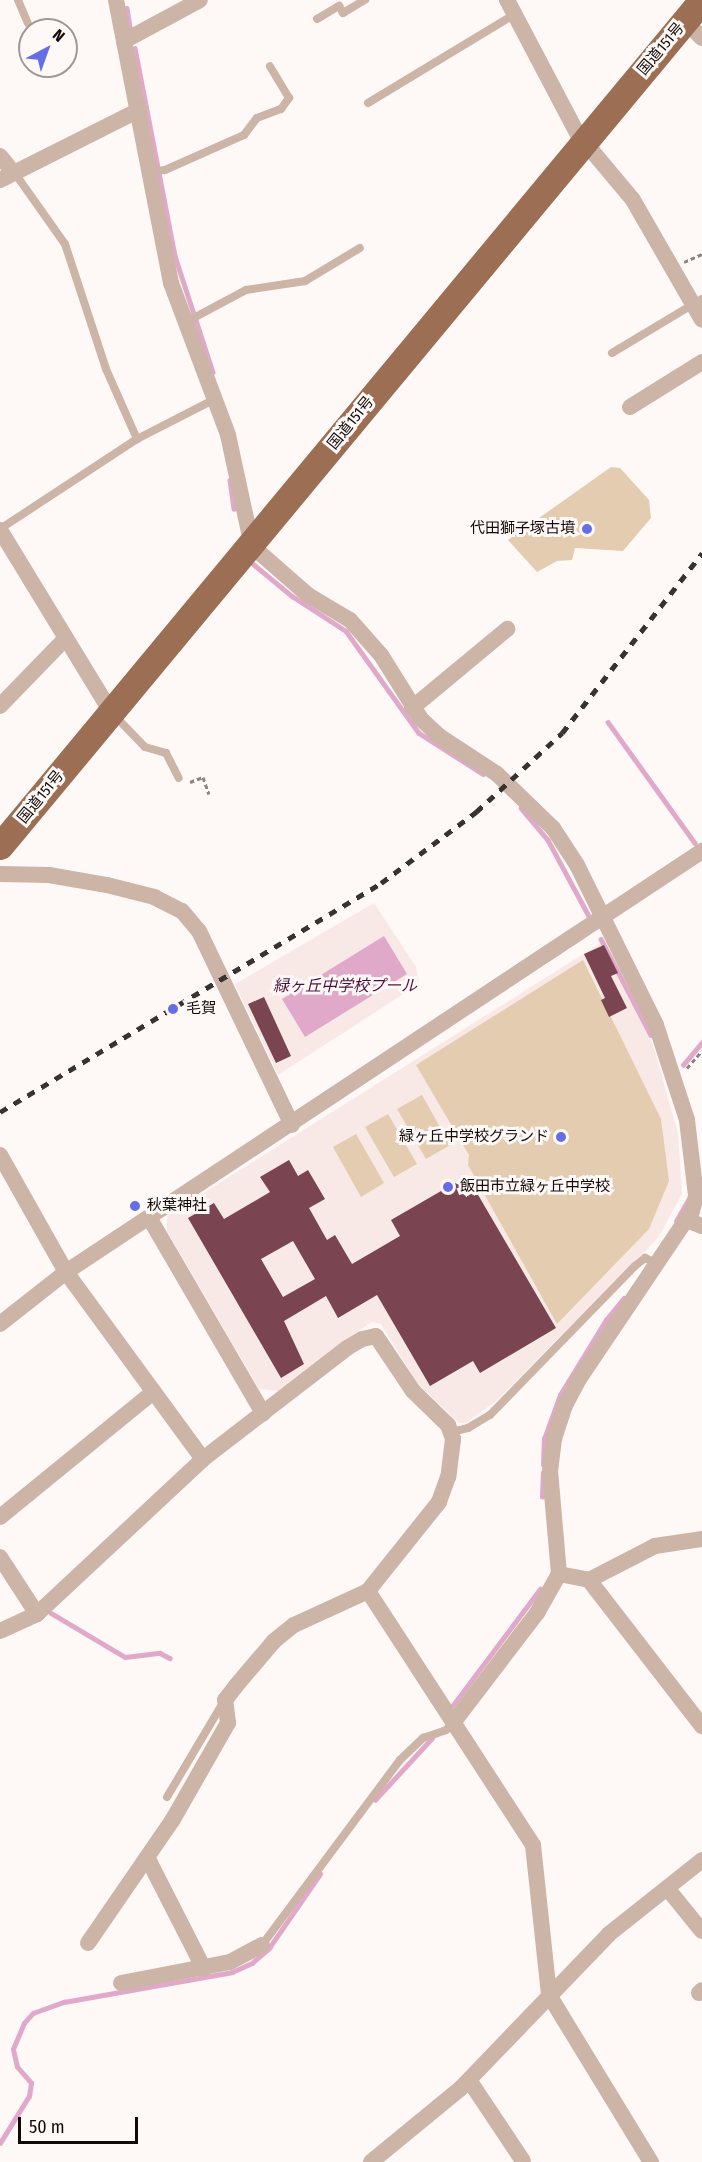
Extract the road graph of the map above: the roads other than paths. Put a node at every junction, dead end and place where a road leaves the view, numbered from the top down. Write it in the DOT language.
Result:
graph roads {
  1 [pos="200,0"];
  2 [pos="365,0"];
  3 [pos="20,1"];
  4 [pos="114,1"];
  5 [pos="511,7"];
  6 [pos="693,16"];
  7 [pos="26,18"];
  8 [pos="316,20"];
  9 [pos="124,41"];
  10 [pos="270,66"];
  11 [pos="368,103"];
  12 [pos="139,110"];
  13 [pos="584,142"];
  14 [pos="0,156"];
  15 [pos="157,171"];
  16 [pos="7,176"];
  17 [pos="360,248"];
  18 [pos="697,301"];
  19 [pos="191,320"];
  20 [pos="702,320"];
  21 [pos="612,353"];
  22 [pos="702,362"];
  23 [pos="216,399"];
  24 [pos="630,407"];
  25 [pos="137,439"];
  26 [pos="0,530"];
  27 [pos="252,546"];
  28 [pos="6,554"];
  29 [pos="507,630"];
  30 [pos="65,639"];
  31 [pos="0,706"];
  32 [pos="412,708"];
  33 [pos="111,712"];
  34 [pos="179,778"];
  35 [pos="0,846"];
  36 [pos="702,851"];
  37 [pos="0,874"];
  38 [pos="601,919"];
  39 [pos="292,1125"];
  40 [pos="0,1155"];
  41 [pos="150,1219"];
  42 [pos="694,1223"];
  43 [pos="653,1262"];
  44 [pos="66,1272"];
  45 [pos="0,1324"];
  46 [pos="153,1392"];
  47 [pos="263,1413"];
  48 [pos="451,1432"];
  49 [pos="203,1459"];
  50 [pos="0,1517"];
  51 [pos="702,1539"];
  52 [pos="0,1557"];
  53 [pos="559,1574"];
  54 [pos="589,1580"];
  55 [pos="368,1591"];
  56 [pos="37,1614"];
  57 [pos="0,1631"];
  58 [pos="225,1700"];
  59 [pos="449,1726"];
  60 [pos="702,1726"];
  61 [pos="167,1797"];
  62 [pos="148,1859"];
  63 [pos="702,1860"];
  64 [pos="667,1888"];
  65 [pos="702,1931"];
  66 [pos="88,1943"];
  67 [pos="262,1946"];
  68 [pos="204,1969"];
  69 [pos="122,1983"];
  70 [pos="549,1995"];
  71 [pos="469,2080"];
  72 [pos="523,2161"];
  73 [pos="371,2162"];
  74 [pos="651,2162"];
  1 -- 9 [label="street"];
  2 -- 8 [label="lane"];
  3 -- 7 [label="lane"];
  4 -- 9 [label="street"];
  5 -- 11 [label="lane"];
  5 -- 13 [label="street"];
  6 -- 13 [label="highway, 国道151号"];
  9 -- 12 [label="street"];
  10 -- 15 [label="lane"];
  12 -- 15 [label="street"];
  12 -- 16 [label="street"];
  13 -- 18 [label="street"];
  13 -- 27 [label="highway, 国道151号"];
  14 -- 16 [label="street"];
  15 -- 19 [label="street"];
  16 -- 25 [label="lane"];
  17 -- 19 [label="lane"];
  18 -- 20 [label="street"];
  18 -- 21 [label="lane"];
  19 -- 23 [label="street"];
  22 -- 24 [label="street"];
  23 -- 25 [label="lane"];
  23 -- 27 [label="street"];
  25 -- 26 [label="lane"];
  26 -- 28 [label="street"];
  27 -- 32 [label="street"];
  27 -- 33 [label="highway, 国道151号"];
  28 -- 30 [label="street"];
  29 -- 32 [label="street"];
  30 -- 31 [label="street"];
  30 -- 33 [label="street"];
  32 -- 38 [label="street"];
  33 -- 34 [label="lane"];
  33 -- 35 [label="highway, 国道151号"];
  36 -- 38 [label="street"];
  37 -- 39 [label="street"];
  38 -- 39 [label="street"];
  38 -- 42 [label="street"];
  39 -- 41 [label="street"];
  40 -- 44 [label="street"];
  41 -- 44 [label="street"];
  41 -- 47 [label="street"];
  42 -- 43 [label="street"];
  43 -- 48 [label="lane"];
  43 -- 53 [label="street"];
  44 -- 45 [label="street"];
  44 -- 46 [label="street"];
  46 -- 49 [label="street"];
  46 -- 50 [label="street"];
  47 -- 48 [label="street"];
  47 -- 49 [label="street"];
  48 -- 55 [label="street"];
  49 -- 56 [label="street"];
  51 -- 54 [label="street"];
  52 -- 56 [label="street"];
  53 -- 54 [label="street"];
  53 -- 59 [label="street"];
  54 -- 60 [label="street"];
  55 -- 58 [label="street"];
  55 -- 59 [label="street"];
  56 -- 57 [label="street"];
  58 -- 61 [label="lane"];
  58 -- 62 [label="street"];
  59 -- 67 [label="lane"];
  59 -- 70 [label="street"];
  62 -- 66 [label="street"];
  62 -- 68 [label="street"];
  63 -- 64 [label="street"];
  64 -- 65 [label="street"];
  64 -- 70 [label="street"];
  67 -- 68 [label="street"];
  68 -- 69 [label="street"];
  70 -- 71 [label="street"];
  70 -- 74 [label="street"];
  71 -- 72 [label="street"];
  71 -- 73 [label="street"];
}
